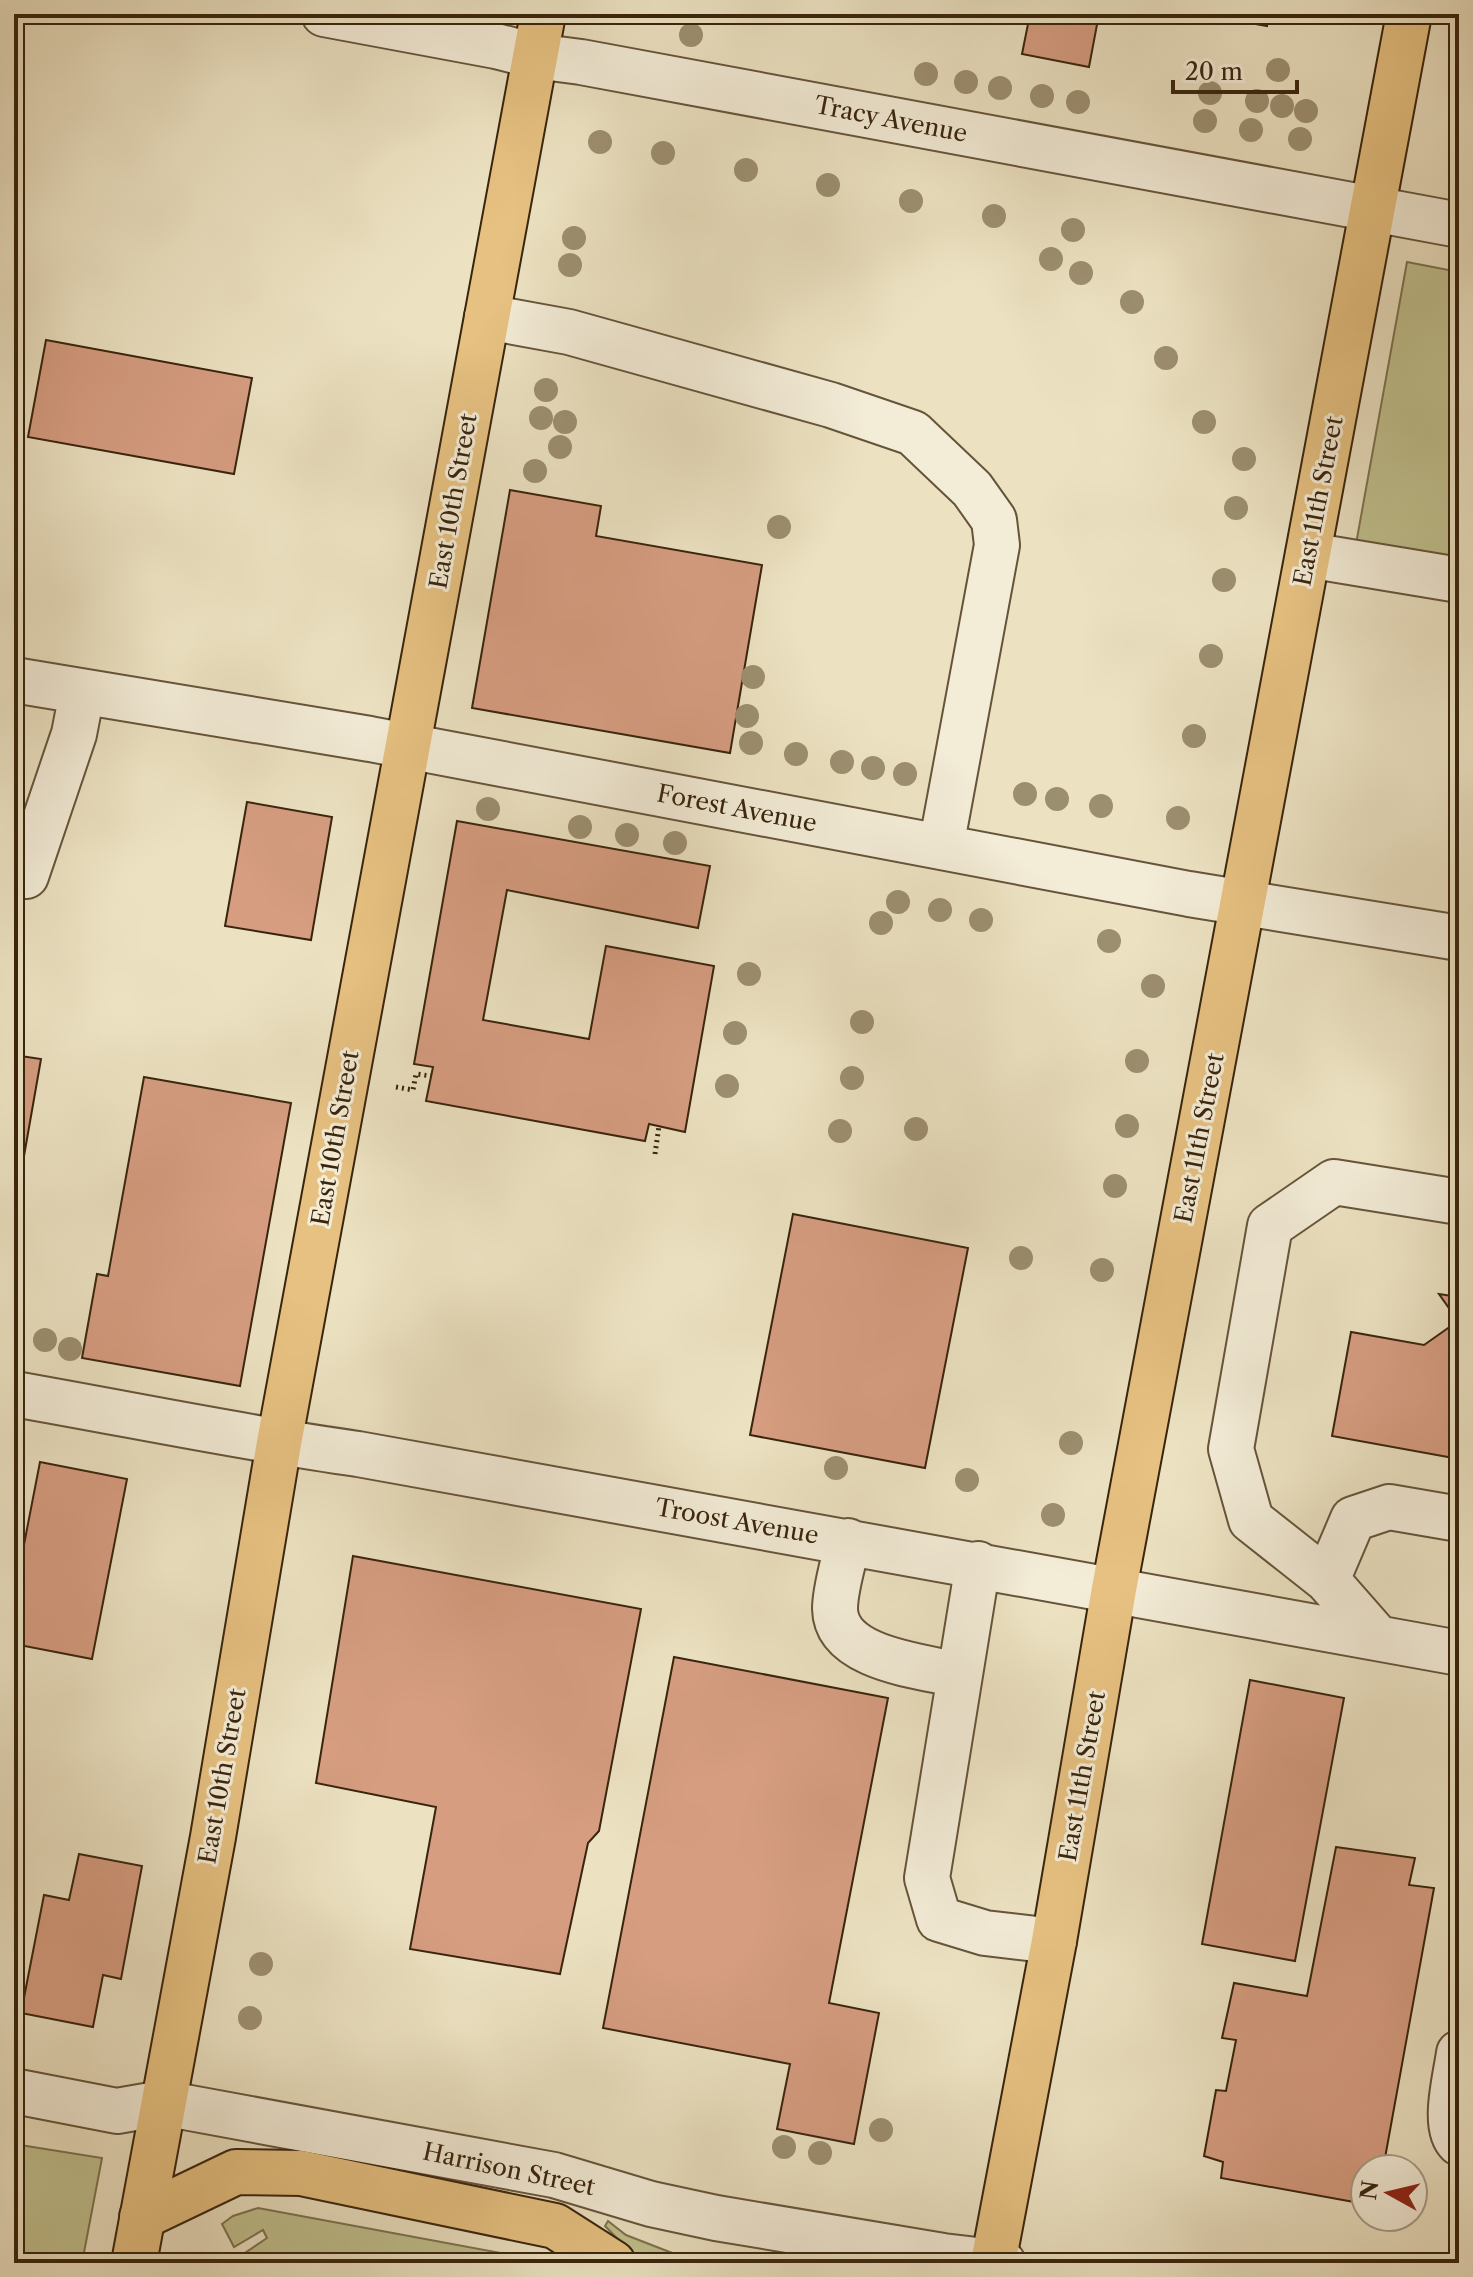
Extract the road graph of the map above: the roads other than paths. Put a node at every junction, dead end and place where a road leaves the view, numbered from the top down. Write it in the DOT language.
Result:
graph roads {
  1 [pos="324,14"];
  2 [pos="1409,14"];
  3 [pos="539,35"];
  4 [pos="1373,209"];
  5 [pos="1459,225"];
  6 [pos="487,317"];
  7 [pos="1308,555"];
  8 [pos="1459,580"];
  9 [pos="14,680"];
  10 [pos="82,693"];
  11 [pos="407,747"];
  12 [pos="941,847"];
  13 [pos="26,876"];
  14 [pos="1243,902"];
  15 [pos="1459,938"];
  16 [pos="1459,1202"];
  17 [pos="14,1394"];
  18 [pos="279,1443"];
  19 [pos="1459,1519"];
  20 [pos="848,1541"];
  21 [pos="978,1564"];
  22 [pos="1327,1580"];
  23 [pos="1114,1589"];
  24 [pos="1377,1637"];
  25 [pos="1459,1653"];
  26 [pos="959,1675"];
  27 [pos="1054,1941"];
  28 [pos="1459,2053"];
  29 [pos="14,2091"];
  30 [pos="163,2103"];
  31 [pos="1459,2143"];
  32 [pos="142,2217"];
  33 [pos="996,2262"];
  34 [pos="134,2263"];
  35 [pos="613,2263"];
  1 -- 3 [label="street, Tracy Avenue"];
  2 -- 4 [label="main road, East 11th Street"];
  3 -- 4 [label="street, Tracy Avenue"];
  3 -- 6 [label="main road, East 10th Street"];
  4 -- 5 [label="street, Tracy Avenue"];
  4 -- 7 [label="main road, East 11th Street"];
  6 -- 11 [label="main road, East 10th Street"];
  6 -- 12 [label="street"];
  7 -- 8 [label="street"];
  7 -- 14 [label="main road, East 11th Street"];
  9 -- 10 [label="street, Forest Avenue"];
  10 -- 11 [label="street, Forest Avenue"];
  10 -- 13 [label="street"];
  11 -- 12 [label="street, Forest Avenue"];
  11 -- 18 [label="main road, East 10th Street"];
  12 -- 14 [label="street, Forest Avenue"];
  14 -- 15 [label="street, Forest Avenue"];
  14 -- 23 [label="main road, East 11th Street"];
  16 -- 22 [label="street"];
  17 -- 18 [label="street, Troost Avenue"];
  18 -- 20 [label="street, Troost Avenue"];
  18 -- 30 [label="main road, East 10th Street"];
  19 -- 22 [label="street"];
  20 -- 21 [label="street, Troost Avenue"];
  20 -- 26 [label="street"];
  21 -- 23 [label="street, Troost Avenue"];
  21 -- 26 [label="street"];
  22 -- 24 [label="street"];
  23 -- 24 [label="street, Troost Avenue"];
  23 -- 27 [label="main road, East 11th Street"];
  24 -- 25 [label="street, Troost Avenue"];
  26 -- 27 [label="street"];
  27 -- 33 [label="main road, East 11th Street"];
  28 -- 31 [label="street"];
  29 -- 30 [label="street, Harrison Street"];
  30 -- 32 [label="main road, East 10th Street"];
  30 -- 33 [label="street, Harrison Street"];
  32 -- 34 [label="main road, East 10th Street"];
  32 -- 35 [label="main road"];
}
